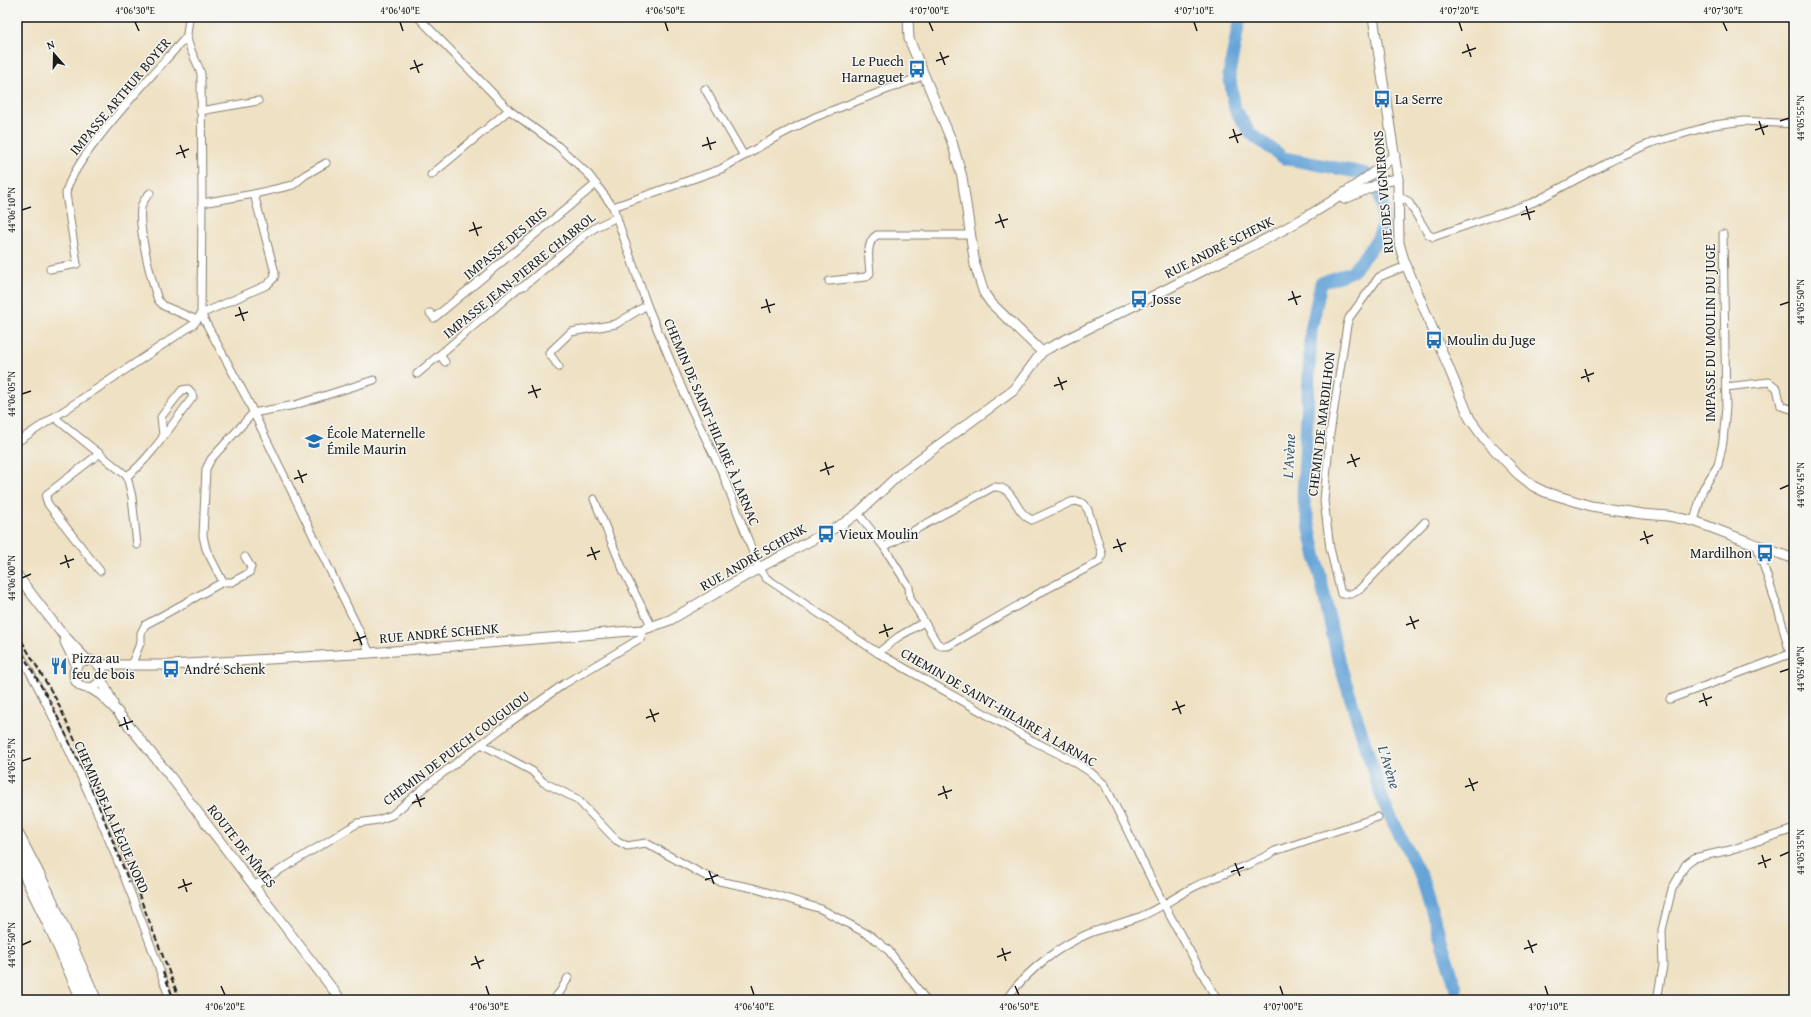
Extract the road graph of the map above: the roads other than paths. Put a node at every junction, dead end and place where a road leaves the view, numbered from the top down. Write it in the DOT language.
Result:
graph roads {
  1 [pos="189,17"];
  2 [pos="418,17"];
  3 [pos="908,17"];
  4 [pos="1373,17"];
  5 [pos="187,36"];
  6 [pos="925,75"];
  7 [pos="705,89"];
  8 [pos="258,101"];
  9 [pos="509,110"];
  10 [pos="200,111"];
  11 [pos="1794,124"];
  12 [pos="744,156"];
  13 [pos="1395,156"];
  14 [pos="326,164"];
  15 [pos="431,175"];
  16 [pos="1398,179"];
  17 [pos="596,184"];
  18 [pos="1362,188"];
  19 [pos="150,193"];
  20 [pos="254,194"];
  21 [pos="1399,197"];
  22 [pos="202,203"];
  23 [pos="613,207"];
  24 [pos="617,217"];
  25 [pos="1722,234"];
  26 [pos="970,235"];
  27 [pos="1406,266"];
  28 [pos="50,269"];
  29 [pos="829,281"];
  30 [pos="647,305"];
  31 [pos="430,314"];
  32 [pos="199,317"];
  33 [pos="1042,352"];
  34 [pos="440,356"];
  35 [pos="445,362"];
  36 [pos="559,367"];
  37 [pos="418,374"];
  38 [pos="374,380"];
  39 [pos="1726,387"];
  40 [pos="1794,410"];
  41 [pos="254,413"];
  42 [pos="54,417"];
  43 [pos="163,435"];
  44 [pos="17,442"];
  45 [pos="100,454"];
  46 [pos="127,476"];
  47 [pos="594,499"];
  48 [pos="858,513"];
  49 [pos="1694,521"];
  50 [pos="1424,522"];
  51 [pos="137,545"];
  52 [pos="1757,546"];
  53 [pos="884,547"];
  54 [pos="245,557"];
  55 [pos="1794,559"];
  56 [pos="759,568"];
  57 [pos="100,570"];
  58 [pos="17,575"];
  59 [pos="223,582"];
  60 [pos="924,622"];
  61 [pos="646,629"];
  62 [pos="59,630"];
  63 [pos="17,649"];
  64 [pos="370,653"];
  65 [pos="878,653"];
  66 [pos="87,660"];
  67 [pos="99,665"];
  68 [pos="77,666"];
  69 [pos="131,666"];
  70 [pos="102,677"];
  71 [pos="90,688"];
  72 [pos="1670,699"];
  73 [pos="117,711"];
  74 [pos="481,744"];
  75 [pos="1378,817"];
  76 [pos="1794,829"];
  77 [pos="17,834"];
  78 [pos="17,857"];
  79 [pos="255,886"];
  80 [pos="1164,905"];
  81 [pos="568,978"];
  82 [pos="83,1000"];
  83 [pos="95,1000"];
  84 [pos="170,1000"];
  85 [pos="341,1000"];
  86 [pos="552,1000"];
  87 [pos="926,1000"];
  88 [pos="1006,1000"];
  89 [pos="1217,1000"];
  90 [pos="1657,1000"];
  1 -- 5 [label="street"];
  2 -- 9 [label="street, CHEMIN DE SAINT-HILAIRE À LARNAC"];
  3 -- 6 [label="street"];
  4 -- 13 [label="street, RUE DES VIGNERONS"];
  5 -- 10 [label="street"];
  5 -- 28 [label="street, IMPASSE ARTHUR BOYER"];
  6 -- 12 [label="street"];
  6 -- 26 [label="street"];
  7 -- 12 [label="street"];
  8 -- 10 [label="street"];
  9 -- 15 [label="street"];
  9 -- 17 [label="street, CHEMIN DE SAINT-HILAIRE À LARNAC"];
  10 -- 22 [label="street"];
  11 -- 21 [label="street"];
  12 -- 23 [label="street"];
  13 -- 16 [label="street, RUE DES VIGNERONS"];
  13 -- 18 [label="street, RUE ANDRÉ SCHENK"];
  14 -- 20 [label="street"];
  16 -- 18 [label="street, RUE ANDRÉ SCHENK"];
  16 -- 21 [label="street, RUE DES VIGNERONS"];
  17 -- 23 [label="street, CHEMIN DE SAINT-HILAIRE À LARNAC"];
  17 -- 31 [label="street, IMPASSE DES IRIS"];
  18 -- 33 [label="street, RUE ANDRÉ SCHENK"];
  19 -- 32 [label="street"];
  20 -- 22 [label="street"];
  20 -- 32 [label="street"];
  21 -- 27 [label="street, RUE DES VIGNERONS"];
  22 -- 32 [label="street"];
  23 -- 24 [label="street, CHEMIN DE SAINT-HILAIRE À LARNAC"];
  24 -- 30 [label="street, CHEMIN DE SAINT-HILAIRE À LARNAC"];
  24 -- 34 [label="street, IMPASSE JEAN-PIERRE CHABROL"];
  25 -- 39 [label="street, IMPASSE DU MOULIN DU JUGE"];
  26 -- 29 [label="street"];
  26 -- 33 [label="street"];
  27 -- 49 [label="street, RUE DES VIGNERONS"];
  27 -- 50 [label="street, CHEMIN DE MARDILHON"];
  30 -- 36 [label="street"];
  30 -- 56 [label="street, CHEMIN DE SAINT-HILAIRE À LARNAC"];
  32 -- 41 [label="street"];
  32 -- 42 [label="street"];
  33 -- 48 [label="street, RUE ANDRÉ SCHENK"];
  34 -- 35 [label="street, IMPASSE JEAN-PIERRE CHABROL"];
  34 -- 37 [label="street, IMPASSE JEAN-PIERRE CHABROL"];
  38 -- 41 [label="street"];
  39 -- 40 [label="street"];
  39 -- 49 [label="street, IMPASSE DU MOULIN DU JUGE"];
  41 -- 59 [label="street"];
  41 -- 64 [label="street"];
  42 -- 44 [label="street"];
  42 -- 45 [label="street"];
  43 -- 43 [label="street"];
  43 -- 46 [label="street"];
  45 -- 46 [label="street"];
  45 -- 57 [label="street"];
  46 -- 51 [label="street"];
  47 -- 61 [label="street"];
  48 -- 53 [label="street"];
  48 -- 56 [label="street, RUE ANDRÉ SCHENK"];
  49 -- 52 [label="street, RUE DES VIGNERONS"];
  52 -- 55 [label="street, RUE DES VIGNERONS"];
  52 -- 72 [label="street"];
  53 -- 60 [label="street"];
  53 -- 60 [label="street"];
  54 -- 59 [label="street"];
  56 -- 61 [label="street, RUE ANDRÉ SCHENK"];
  56 -- 65 [label="street, CHEMIN DE SAINT-HILAIRE À LARNAC"];
  58 -- 62 [label="street, ROUTE DE NÎMES"];
  59 -- 69 [label="street"];
  60 -- 65 [label="street"];
  61 -- 64 [label="street, RUE ANDRÉ SCHENK"];
  61 -- 74 [label="street, CHEMIN DE PUECH COUGUIOU"];
  62 -- 66 [label="street, ROUTE DE NÎMES"];
  62 -- 68 [label="street, ROUTE DE NÎMES"];
  63 -- 84 [label="street, CHEMIN DE LA LÈGUE NORD"];
  64 -- 69 [label="street, RUE ANDRÉ SCHENK"];
  65 -- 80 [label="street, CHEMIN DE SAINT-HILAIRE À LARNAC"];
  66 -- 67 [label="street, ROUTE DE NÎMES"];
  66 -- 68 [label="street"];
  67 -- 69 [label="street, RUE ANDRÉ SCHENK"];
  67 -- 70 [label="street, ROUTE DE NÎMES"];
  68 -- 71 [label="street, ROUTE DE NÎMES"];
  69 -- 70 [label="street, RUE ANDRÉ SCHENK"];
  70 -- 71 [label="street"];
  70 -- 73 [label="street, ROUTE DE NÎMES"];
  71 -- 73 [label="street, ROUTE DE NÎMES"];
  73 -- 79 [label="street, ROUTE DE NÎMES"];
  74 -- 79 [label="street, CHEMIN DE PUECH COUGUIOU"];
  74 -- 87 [label="street"];
  75 -- 80 [label="street"];
  76 -- 90 [label="street"];
  77 -- 83 [label="highway"];
  78 -- 82 [label="highway"];
  79 -- 85 [label="street, ROUTE DE NÎMES"];
  80 -- 88 [label="street"];
  80 -- 89 [label="street, CHEMIN DE SAINT-HILAIRE À LARNAC"];
  81 -- 86 [label="street"];
}
